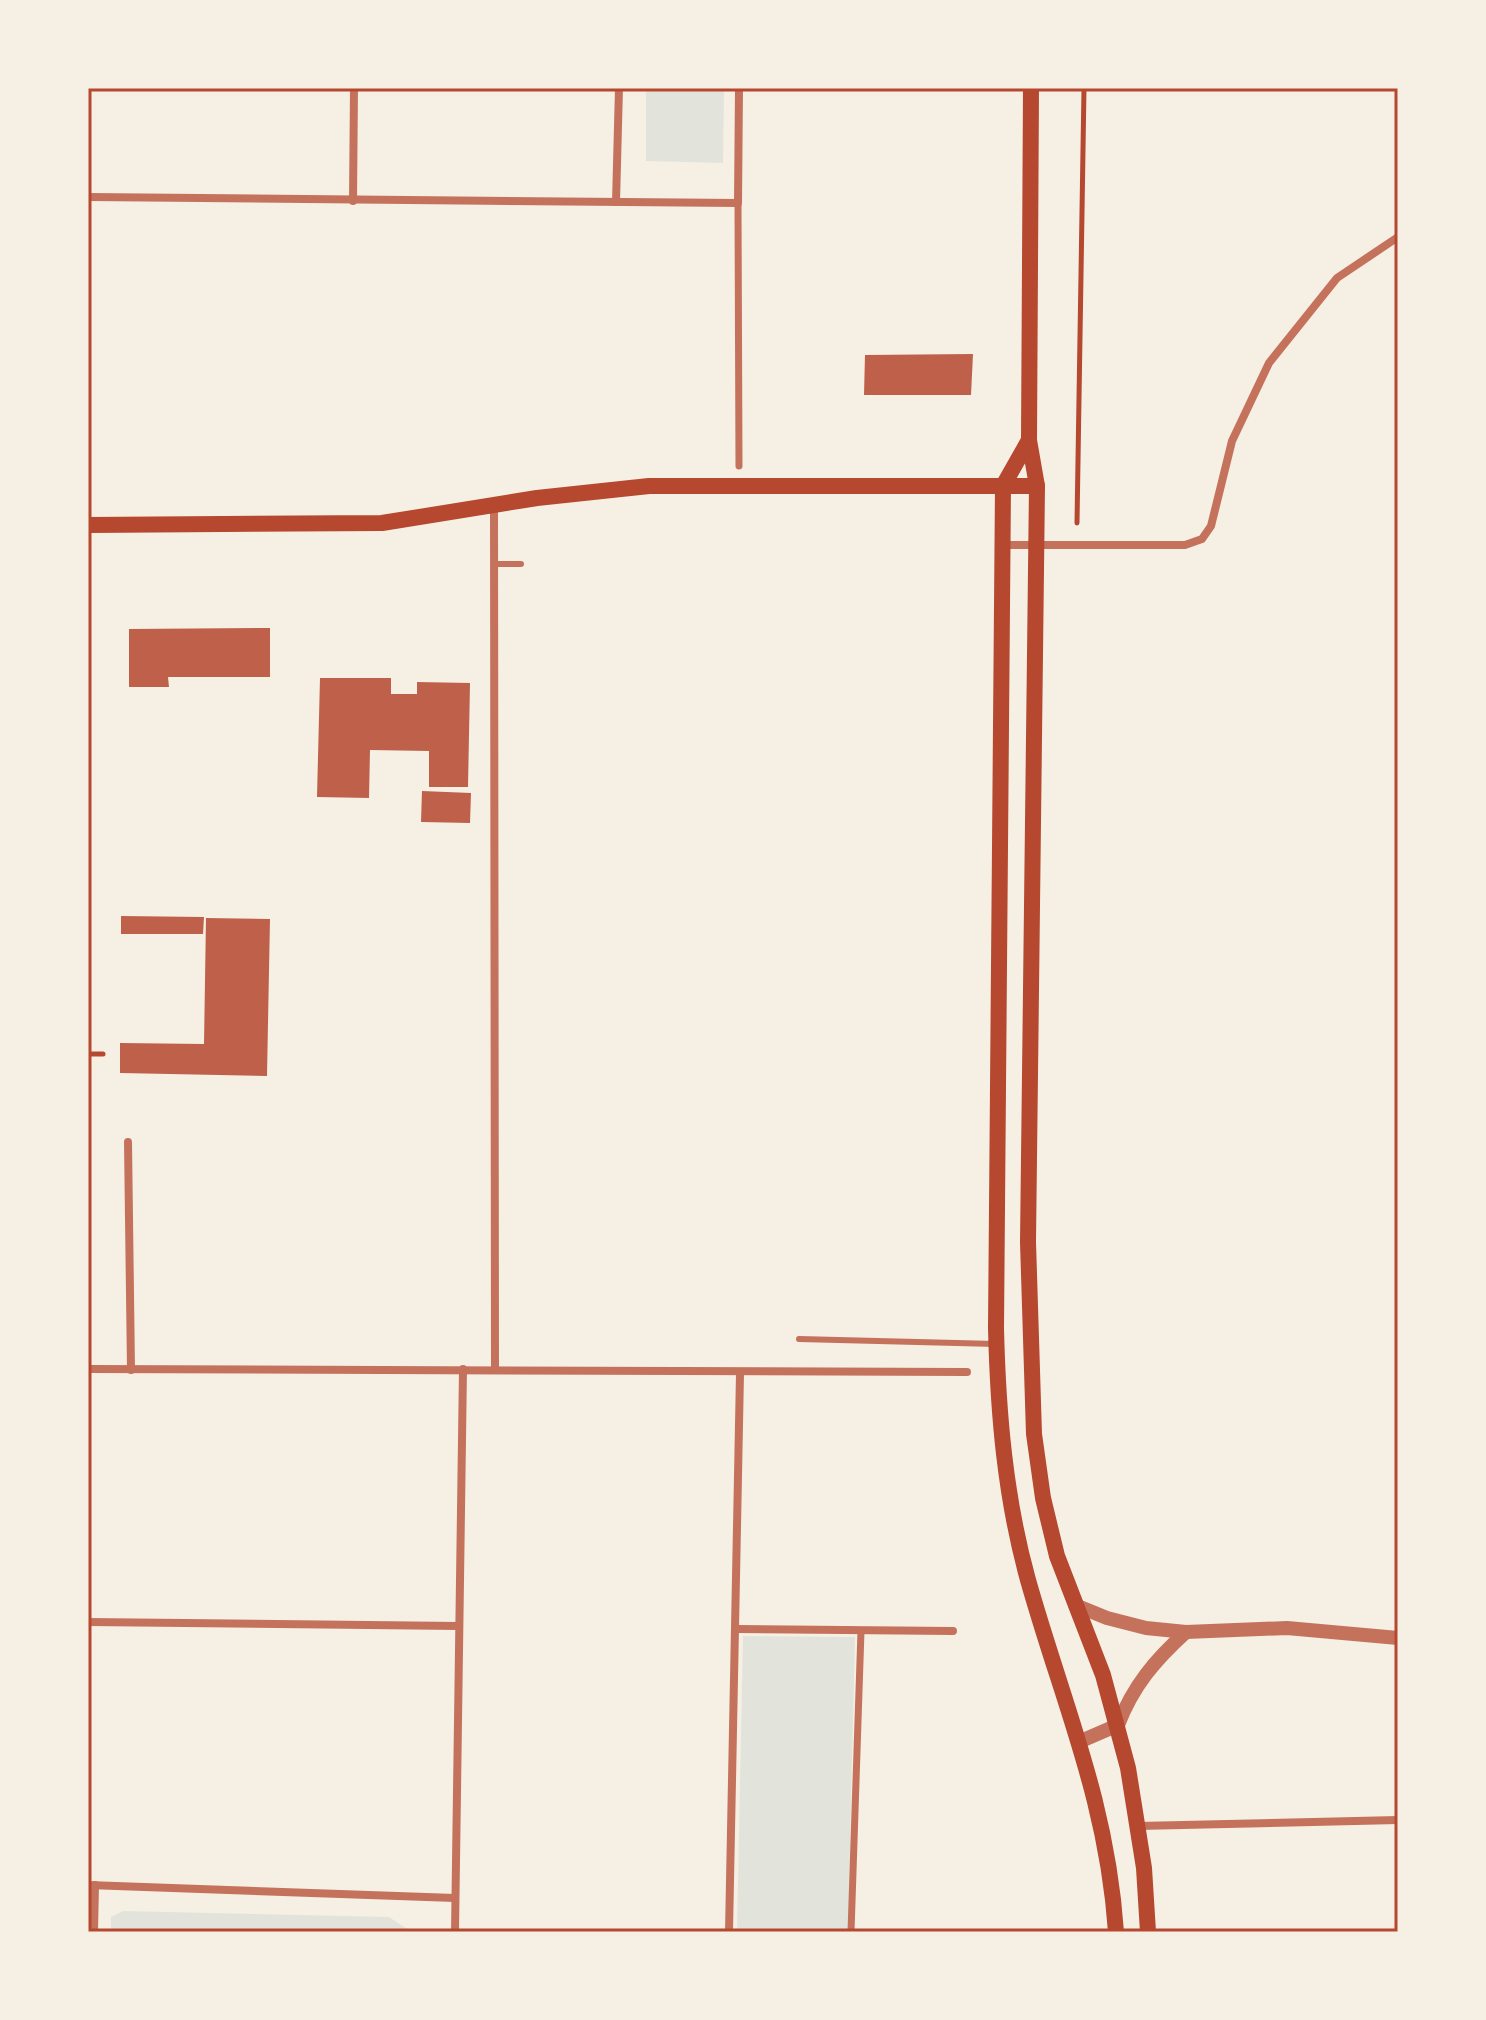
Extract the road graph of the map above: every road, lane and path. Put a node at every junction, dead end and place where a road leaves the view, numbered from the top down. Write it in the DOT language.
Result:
graph roads {
  1 [pos="354,88"];
  2 [pos="619,88"];
  3 [pos="739,88"];
  4 [pos="1031,88"];
  5 [pos="1084,88"];
  6 [pos="88,197"];
  7 [pos="353,201"];
  8 [pos="616,202"];
  9 [pos="738,203"];
  10 [pos="1398,237"];
  11 [pos="1029,440"];
  12 [pos="739,466"];
  13 [pos="1003,486"];
  14 [pos="1037,486"];
  15 [pos="494,506"];
  16 [pos="88,525"];
  17 [pos="1076,544"];
  18 [pos="1004,545"];
  19 [pos="1036,545"];
  20 [pos="495,564"];
  21 [pos="521,564"];
  22 [pos="88,1054"];
  23 [pos="103,1054"];
  24 [pos="128,1142"];
  25 [pos="799,1339"];
  26 [pos="996,1344"];
  27 [pos="88,1369"];
  28 [pos="463,1369"];
  29 [pos="495,1369"];
  30 [pos="131,1370"];
  31 [pos="967,1372"];
  32 [pos="740,1374"];
  33 [pos="1075,1605"];
  34 [pos="88,1622"];
  35 [pos="459,1626"];
  36 [pos="737,1629"];
  37 [pos="861,1631"];
  38 [pos="953,1631"];
  39 [pos="1186,1632"];
  40 [pos="1398,1638"];
  41 [pos="1118,1725"];
  42 [pos="1081,1741"];
  43 [pos="1398,1820"];
  44 [pos="1138,1826"];
  45 [pos="91,1885"];
  46 [pos="455,1898"];
  47 [pos="94,1932"];
  48 [pos="455,1932"];
  49 [pos="729,1932"];
  50 [pos="851,1932"];
  51 [pos="1116,1932"];
  52 [pos="1148,1932"];
  1 -- 7 [label="street"];
  2 -- 8 [label="street"];
  3 -- 9 [label="street"];
  4 -- 11 [label="main road"];
  5 -- 17 [label="path"];
  6 -- 7 [label="street"];
  7 -- 8 [label="street"];
  8 -- 9 [label="street"];
  9 -- 12 [label="street"];
  10 -- 17 [label="street"];
  11 -- 13 [label="main road"];
  11 -- 14 [label="main road"];
  13 -- 14 [label="main road"];
  13 -- 15 [label="main road"];
  13 -- 18 [label="main road"];
  14 -- 19 [label="main road"];
  15 -- 16 [label="main road"];
  15 -- 20 [label="street"];
  17 -- 19 [label="street"];
  18 -- 19 [label="street"];
  18 -- 26 [label="main road"];
  19 -- 33 [label="main road"];
  20 -- 21 [label="lane"];
  20 -- 29 [label="street"];
  22 -- 23 [label="path"];
  24 -- 30 [label="street"];
  25 -- 26 [label="lane"];
  26 -- 42 [label="main road"];
  27 -- 30 [label="street"];
  28 -- 29 [label="street"];
  28 -- 30 [label="street"];
  28 -- 35 [label="street"];
  29 -- 32 [label="street"];
  31 -- 32 [label="street"];
  32 -- 36 [label="street"];
  33 -- 39 [label="street"];
  33 -- 41 [label="main road"];
  34 -- 35 [label="street"];
  35 -- 46 [label="street"];
  36 -- 37 [label="street"];
  36 -- 49 [label="street"];
  37 -- 38 [label="street"];
  37 -- 50 [label="street"];
  39 -- 40 [label="street"];
  39 -- 41 [label="street"];
  41 -- 42 [label="street"];
  41 -- 44 [label="main road"];
  42 -- 51 [label="main road"];
  43 -- 44 [label="street"];
  44 -- 52 [label="main road"];
  45 -- 46 [label="street"];
  45 -- 47 [label="street"];
  46 -- 48 [label="street"];
}
